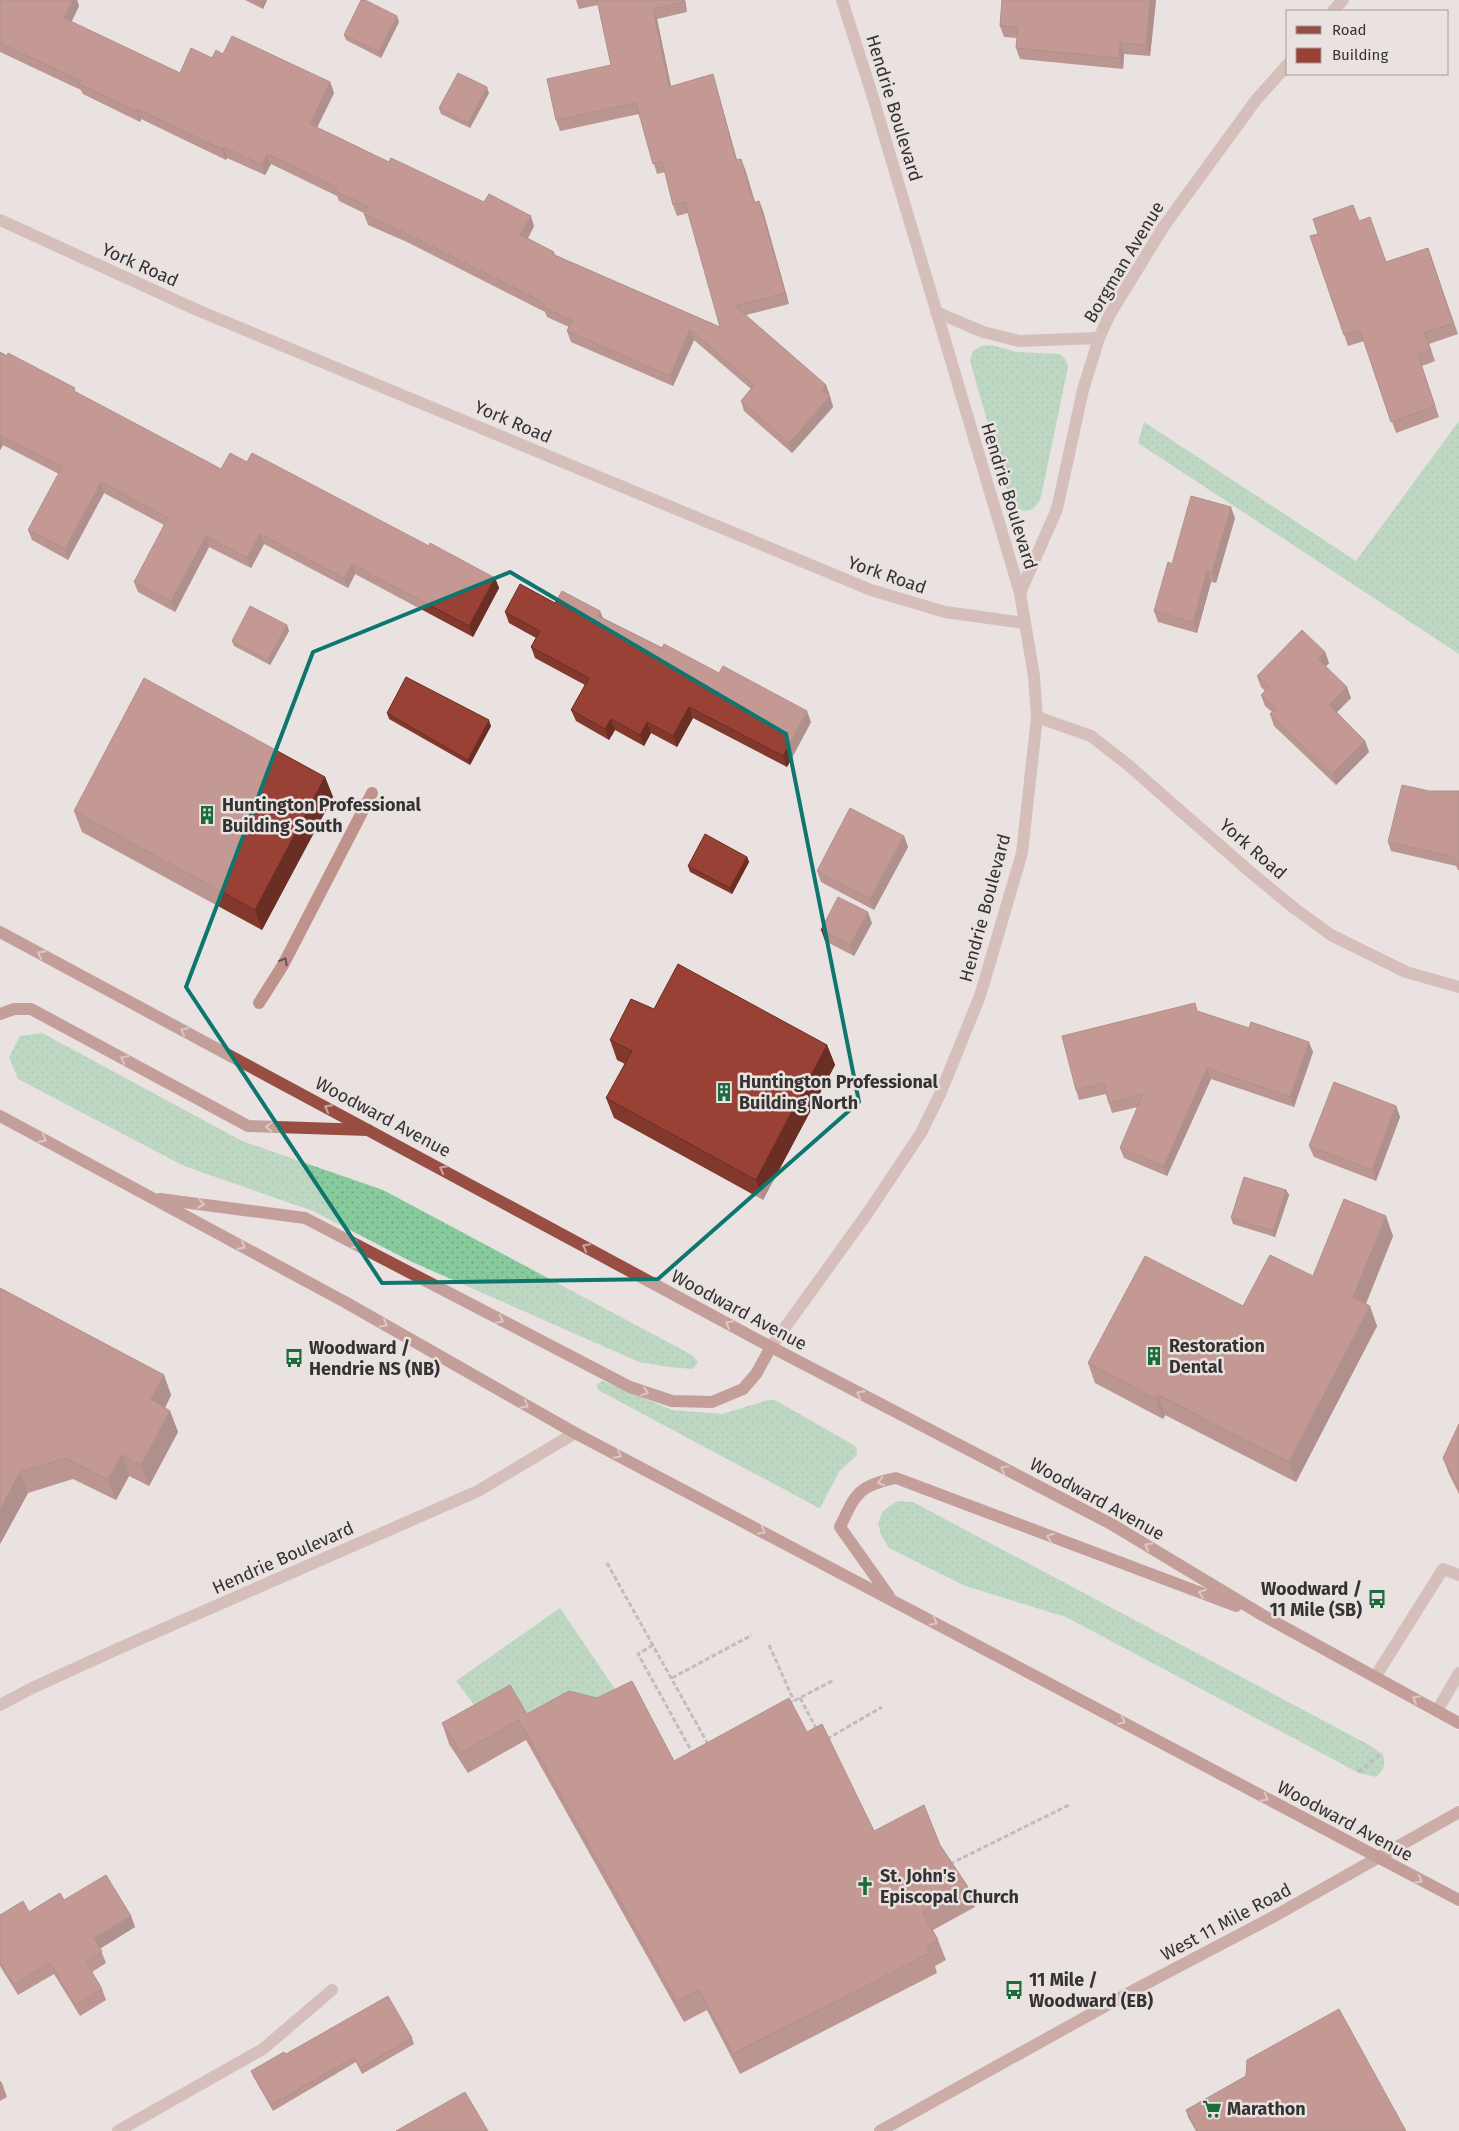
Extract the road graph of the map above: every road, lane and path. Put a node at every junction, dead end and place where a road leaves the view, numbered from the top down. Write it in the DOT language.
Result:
graph roads {
  1 [pos="842,0"];
  2 [pos="1343,0"];
  3 [pos="1334,10"];
  4 [pos="1286,66"];
  5 [pos="0,220"];
  6 [pos="936,312"];
  7 [pos="1099,338"];
  8 [pos="1020,593"];
  9 [pos="1024,623"];
  10 [pos="1037,716"];
  11 [pos="372,793"];
  12 [pos="0,932"];
  13 [pos="1459,987"];
  14 [pos="259,1003"];
  15 [pos="0,1014"];
  16 [pos="0,1116"];
  17 [pos="370,1131"];
  18 [pos="152,1198"];
  19 [pos="771,1347"];
  20 [pos="575,1433"];
  21 [pos="608,1563"];
  22 [pos="1459,1575"];
  23 [pos="891,1599"];
  24 [pos="1264,1616"];
  25 [pos="752,1635"];
  26 [pos="653,1645"];
  27 [pos="769,1646"];
  28 [pos="1459,1672"];
  29 [pos="1375,1677"];
  30 [pos="672,1678"];
  31 [pos="834,1680"];
  32 [pos="800,1698"];
  33 [pos="794,1702"];
  34 [pos="787,1705"];
  35 [pos="0,1706"];
  36 [pos="882,1707"];
  37 [pos="1437,1710"];
  38 [pos="1459,1723"];
  39 [pos="819,1732"];
  40 [pos="823,1741"];
  41 [pos="716,1744"];
  42 [pos="1382,1753"];
  43 [pos="697,1761"];
  44 [pos="1358,1772"];
  45 [pos="1068,1805"];
  46 [pos="1459,1812"];
  47 [pos="1379,1859"];
  48 [pos="948,1865"];
  49 [pos="1459,1900"];
  50 [pos="332,1990"];
  51 [pos="118,2131"];
  52 [pos="880,2131"];
  1 -- 6 [label="street, Hendrie Boulevard"];
  2 -- 3 [label="street"];
  4 -- 7 [label="street, Borgman Avenue"];
  5 -- 9 [label="street, York Road"];
  6 -- 7 [label="street"];
  6 -- 8 [label="street, Hendrie Boulevard"];
  7 -- 8 [label="street, Borgman Avenue"];
  8 -- 9 [label="street, Hendrie Boulevard"];
  9 -- 10 [label="street, Hendrie Boulevard"];
  10 -- 13 [label="street, York Road"];
  10 -- 19 [label="street, Hendrie Boulevard"];
  14 -- 11 [label="street, one-way"];
  17 -- 12 [label="main road, Woodward Avenue, one-way"];
  17 -- 15 [label="main road, one-way"];
  16 -- 18 [label="main road, Woodward Avenue, one-way"];
  19 -- 17 [label="main road, Woodward Avenue, one-way"];
  18 -- 19 [label="main road, one-way"];
  18 -- 20 [label="main road, Woodward Avenue, one-way"];
  24 -- 19 [label="main road, Woodward Avenue, one-way"];
  20 -- 23 [label="main road, Woodward Avenue, one-way"];
  20 -- 35 [label="street, Hendrie Boulevard"];
  21 -- 26 [label="path"];
  22 -- 29 [label="street"];
  24 -- 23 [label="main road, one-way"];
  23 -- 47 [label="main road, Woodward Avenue, one-way"];
  24 -- 29 [label="main road, Woodward Avenue"];
  25 -- 30 [label="path"];
  26 -- 30 [label="path"];
  26 -- 43 [label="path"];
  27 -- 33 [label="path"];
  28 -- 37 [label="street"];
  37 -- 29 [label="main road, Woodward Avenue, one-way"];
  30 -- 41 [label="path"];
  31 -- 32 [label="path"];
  32 -- 33 [label="path"];
  32 -- 39 [label="path"];
  33 -- 34 [label="path"];
  36 -- 40 [label="path"];
  37 -- 38 [label="main road, Woodward Avenue"];
  42 -- 44 [label="path"];
  45 -- 48 [label="path"];
  46 -- 47 [label="main road, West 11 Mile Road"];
  47 -- 49 [label="main road, Woodward Avenue, one-way"];
  47 -- 52 [label="main road, West 11 Mile Road"];
  50 -- 51 [label="street"];
}
